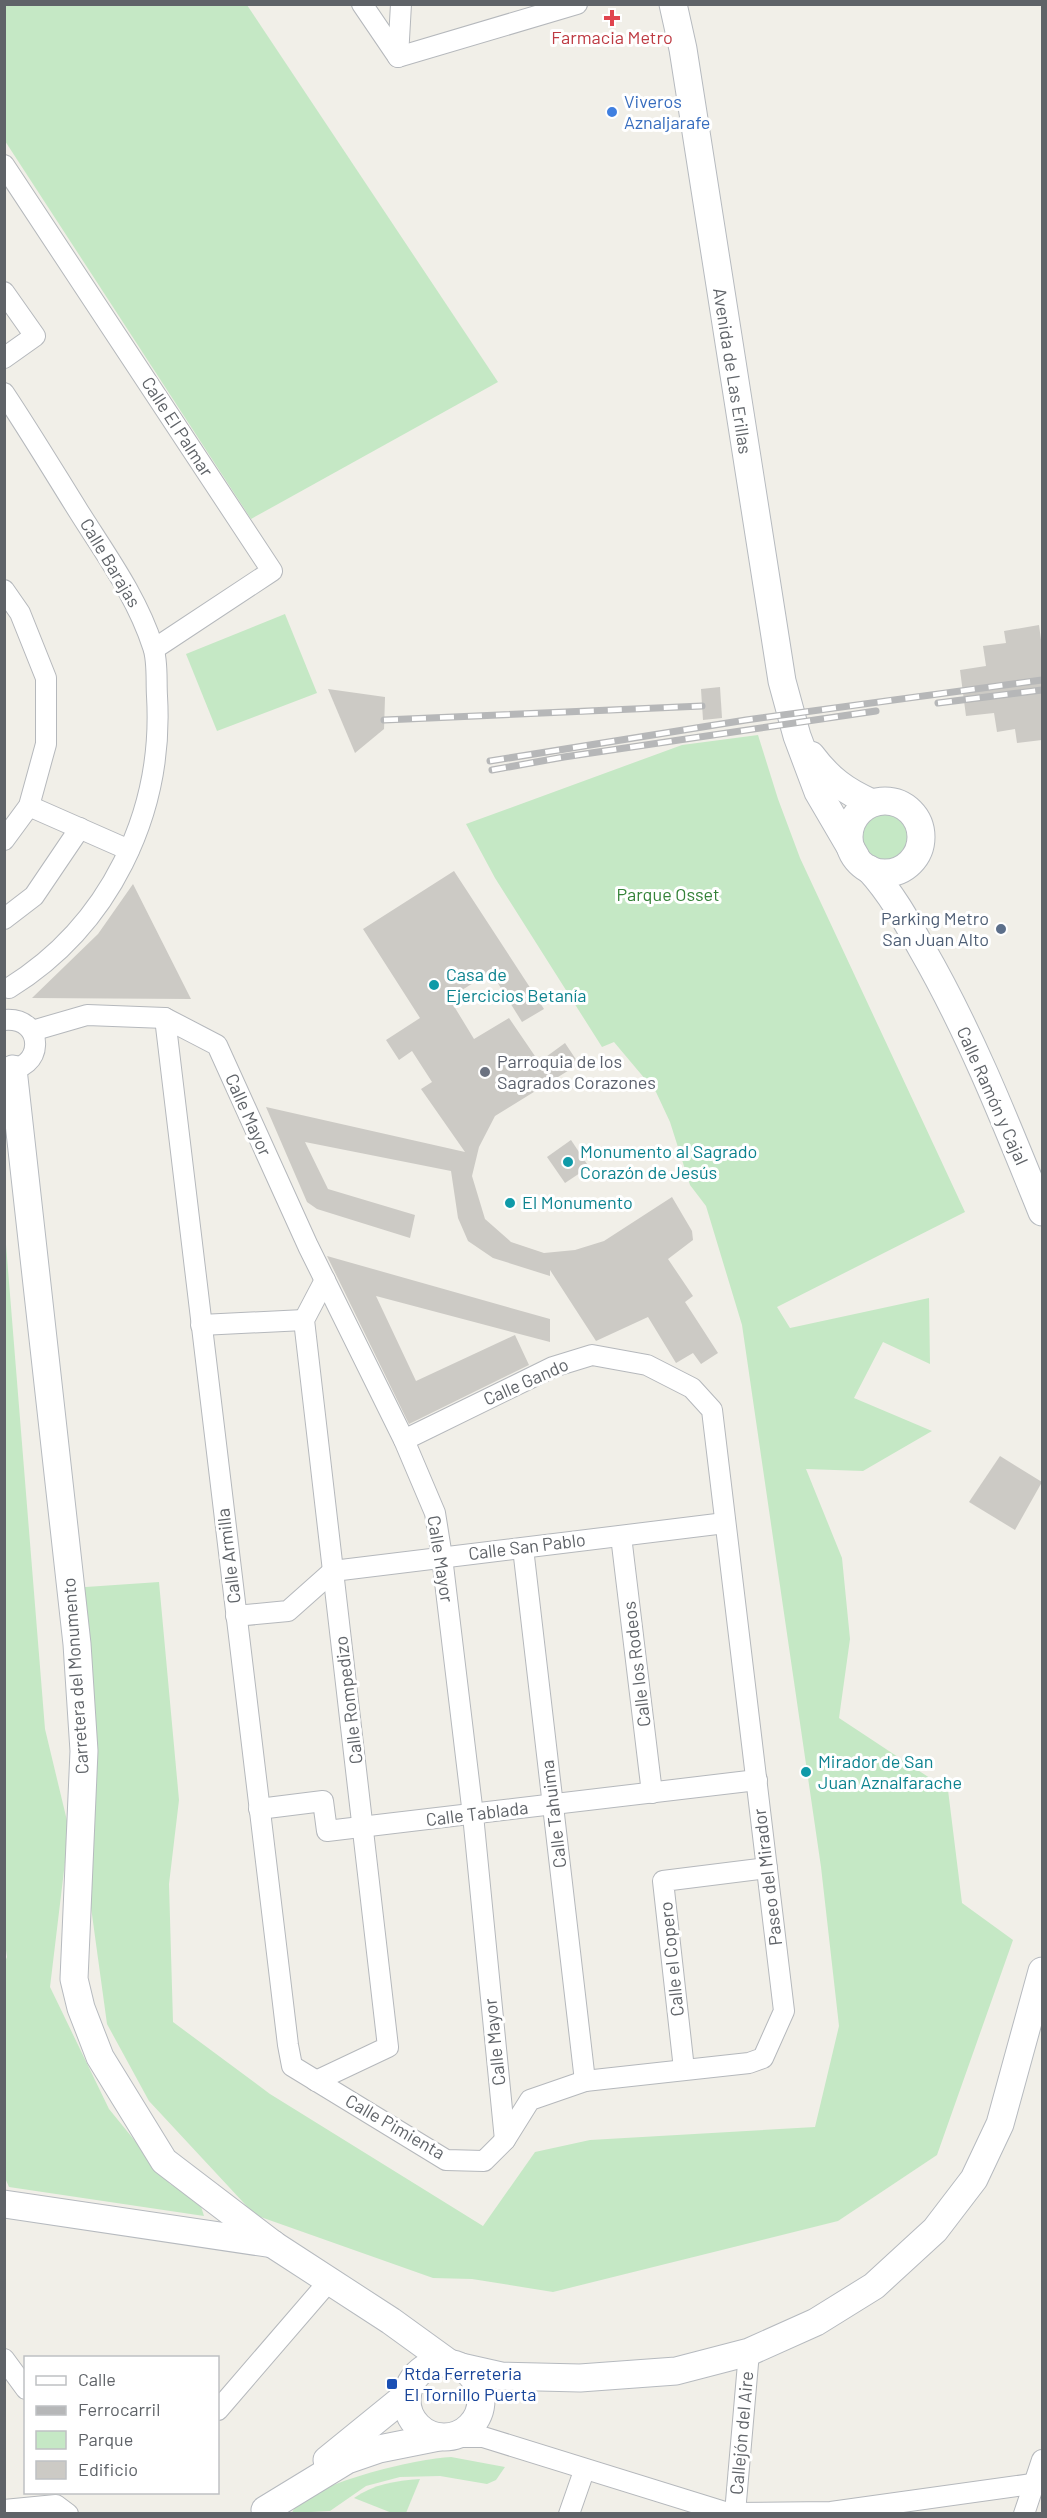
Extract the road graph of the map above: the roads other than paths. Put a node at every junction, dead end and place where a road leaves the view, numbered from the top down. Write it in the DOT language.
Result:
graph roads {
  1 [pos="362,4"];
  2 [pos="401,4"];
  3 [pos="577,4"];
  4 [pos="673,4"];
  5 [pos="398,57"];
  6 [pos="4,165"];
  7 [pos="4,292"];
  8 [pos="4,358"];
  9 [pos="4,393"];
  10 [pos="11,416"];
  11 [pos="4,590"];
  12 [pos="154,649"];
  13 [pos="797,736"];
  14 [pos="872,803"];
  15 [pos="29,806"];
  16 [pos="80,828"];
  17 [pos="4,840"];
  18 [pos="129,849"];
  19 [pos="918,851"];
  20 [pos="862,863"];
  21 [pos="4,919"];
  22 [pos="940,980"];
  23 [pos="7,985"];
  24 [pos="165,1018"];
  25 [pos="18,1023"];
  26 [pos="8,1068"];
  27 [pos="1042,1212"];
  28 [pos="325,1280"];
  29 [pos="304,1320"];
  30 [pos="201,1325"];
  31 [pos="712,1410"];
  32 [pos="404,1440"];
  33 [pos="726,1523"];
  34 [pos="621,1536"];
  35 [pos="523,1548"];
  36 [pos="442,1557"];
  37 [pos="333,1571"];
  38 [pos="236,1616"];
  39 [pos="757,1780"];
  40 [pos="652,1793"];
  41 [pos="553,1805"];
  42 [pos="259,1809"];
  43 [pos="473,1815"];
  44 [pos="364,1826"];
  45 [pos="767,1868"];
  46 [pos="1042,1971"];
  47 [pos="684,2069"];
  48 [pos="316,2081"];
  49 [pos="585,2081"];
  50 [pos="505,2140"];
  51 [pos="210,2196"];
  52 [pos="4,2204"];
  53 [pos="212,2235"];
  54 [pos="274,2244"];
  55 [pos="330,2280"];
  56 [pos="392,2321"];
  57 [pos="749,2352"];
  58 [pos="4,2359"];
  59 [pos="455,2365"];
  60 [pos="24,2386"];
  61 [pos="409,2389"];
  62 [pos="219,2409"];
  63 [pos="446,2437"];
  64 [pos="1042,2460"];
  65 [pos="584,2471"];
  66 [pos="1032,2484"];
  67 [pos="62,2504"];
  68 [pos="4,2510"];
  69 [pos="263,2512"];
  70 [pos="728,2513"];
  71 [pos="735,2513"];
  72 [pos="798,2513"];
  73 [pos="569,2514"];
  74 [pos="1024,2514"];
  1 -- 5 [label="street"];
  2 -- 5 [label="street"];
  3 -- 5 [label="street"];
  4 -- 13 [label="main road, Avenida de Las Erillas"];
  6 -- 12 [label="street, Calle El Palmar"];
  7 -- 8 [label="street"];
  9 -- 10 [label="street, Calle Barajas"];
  10 -- 12 [label="street, Calle Barajas"];
  11 -- 15 [label="street"];
  12 -- 18 [label="street, Calle Barajas"];
  13 -- 14 [label="main road, Avenida de Las Erillas"];
  13 -- 20 [label="main road, Avenida de Las Erillas"];
  14 -- 19 [label="main road"];
  14 -- 20 [label="main road"];
  15 -- 16 [label="street"];
  15 -- 17 [label="street"];
  16 -- 18 [label="street"];
  16 -- 21 [label="street"];
  18 -- 23 [label="street, Calle Barajas"];
  19 -- 20 [label="main road"];
  19 -- 22 [label="main road, Calle Ramón y Cajal"];
  20 -- 22 [label="main road, Calle Ramón y Cajal"];
  22 -- 27 [label="main road, Calle Ramón y Cajal"];
  23 -- 25 [label="street"];
  24 -- 25 [label="street"];
  24 -- 28 [label="street, Calle Mayor"];
  24 -- 30 [label="street, Calle Armilla"];
  25 -- 26 [label="street"];
  26 -- 51 [label="main road, Carretera del Monumento"];
  28 -- 29 [label="street"];
  28 -- 32 [label="street, Calle Mayor"];
  29 -- 30 [label="street"];
  29 -- 37 [label="street, Calle Rompedizo"];
  30 -- 38 [label="street, Calle Armilla"];
  31 -- 32 [label="street, Calle Gando"];
  31 -- 33 [label="street, Paseo del Mirador"];
  32 -- 36 [label="street, Calle Mayor"];
  33 -- 34 [label="street, Calle San Pablo"];
  33 -- 39 [label="street, Paseo del Mirador"];
  34 -- 35 [label="street, Calle San Pablo"];
  34 -- 40 [label="street, Calle los Rodeos"];
  35 -- 36 [label="street, Calle San Pablo"];
  35 -- 41 [label="street, Calle Tahuima"];
  36 -- 37 [label="street, Calle San Pablo"];
  36 -- 43 [label="street, Calle Mayor"];
  37 -- 38 [label="street"];
  37 -- 44 [label="street, Calle Rompedizo"];
  38 -- 42 [label="street, Calle Armilla"];
  39 -- 40 [label="street, Calle Tablada"];
  39 -- 45 [label="street, Paseo del Mirador"];
  40 -- 41 [label="street, Calle Tablada"];
  41 -- 43 [label="street, Calle Tablada"];
  41 -- 49 [label="street, Calle Tahuima"];
  42 -- 44 [label="street, Calle Tablada"];
  42 -- 48 [label="street, Calle Armilla"];
  43 -- 44 [label="street, Calle Tablada"];
  43 -- 50 [label="street, Calle Mayor"];
  44 -- 48 [label="street, Calle Rompedizo"];
  45 -- 47 [label="street, Paseo del Mirador"];
  45 -- 47 [label="street, Calle el Copero"];
  46 -- 57 [label="main road"];
  47 -- 49 [label="street, Paseo del Mirador"];
  48 -- 50 [label="street, Calle Pimienta"];
  49 -- 50 [label="street, Paseo del Mirador"];
  51 -- 53 [label="main road"];
  51 -- 54 [label="main road, Carretera del Monumento"];
  52 -- 53 [label="main road"];
  53 -- 54 [label="main road"];
  54 -- 55 [label="main road, Carretera del Monumento"];
  55 -- 56 [label="main road, Carretera del Monumento"];
  55 -- 62 [label="street"];
  56 -- 59 [label="main road, Carretera del Monumento"];
  56 -- 61 [label="main road"];
  57 -- 59 [label="main road"];
  57 -- 71 [label="street, Callejón del Aire"];
  58 -- 60 [label="street"];
  59 -- 61 [label="main road"];
  59 -- 63 [label="main road"];
  61 -- 63 [label="main road"];
  61 -- 69 [label="main road"];
  63 -- 65 [label="street"];
  63 -- 69 [label="main road"];
  64 -- 66 [label="street"];
  65 -- 70 [label="street"];
  65 -- 73 [label="street"];
  66 -- 72 [label="street"];
  66 -- 74 [label="street"];
  67 -- 68 [label="street"];
  70 -- 71 [label="street"];
  71 -- 72 [label="street"];
}
